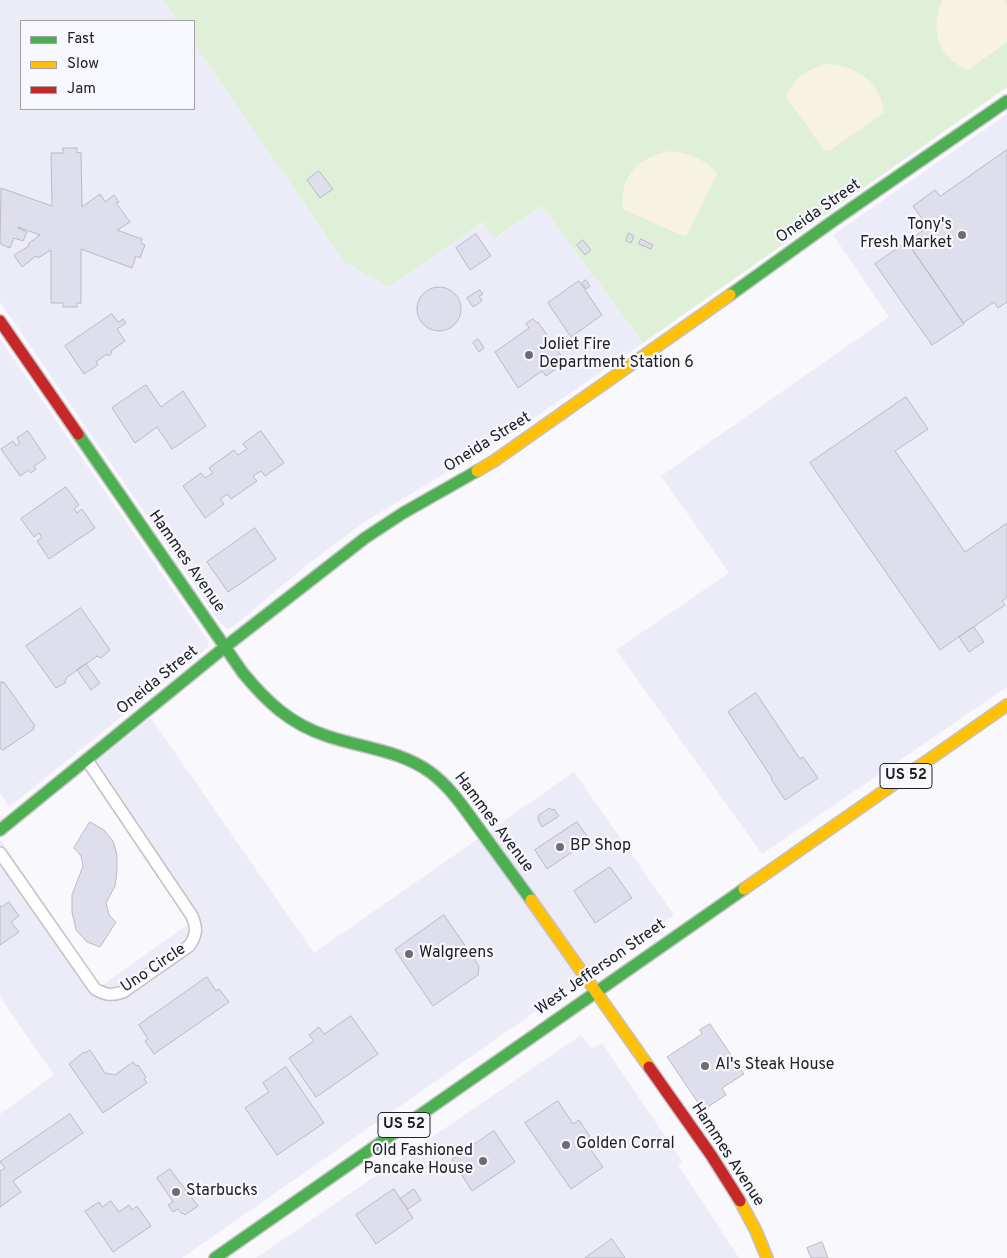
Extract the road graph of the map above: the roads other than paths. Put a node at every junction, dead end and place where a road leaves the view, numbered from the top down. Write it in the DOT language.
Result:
graph roads {
  1 [pos="1007,101"];
  2 [pos="0,321"];
  3 [pos="225,647"];
  4 [pos="1007,705"];
  5 [pos="86,760"];
  6 [pos="0,830"];
  7 [pos="0,853"];
  8 [pos="594,992"];
  9 [pos="215,1258"];
  10 [pos="766,1258"];
  1 -- 3 [label="street, Oneida Street"];
  2 -- 3 [label="street, Hammes Avenue"];
  3 -- 5 [label="street, Oneida Street"];
  3 -- 8 [label="street, Hammes Avenue"];
  4 -- 8 [label="street, West Jefferson Street / US 52"];
  5 -- 6 [label="street, Oneida Street"];
  5 -- 7 [label="street, Uno Circle"];
  8 -- 9 [label="street, West Jefferson Street / US 52"];
  8 -- 10 [label="street, Hammes Avenue"];
}
